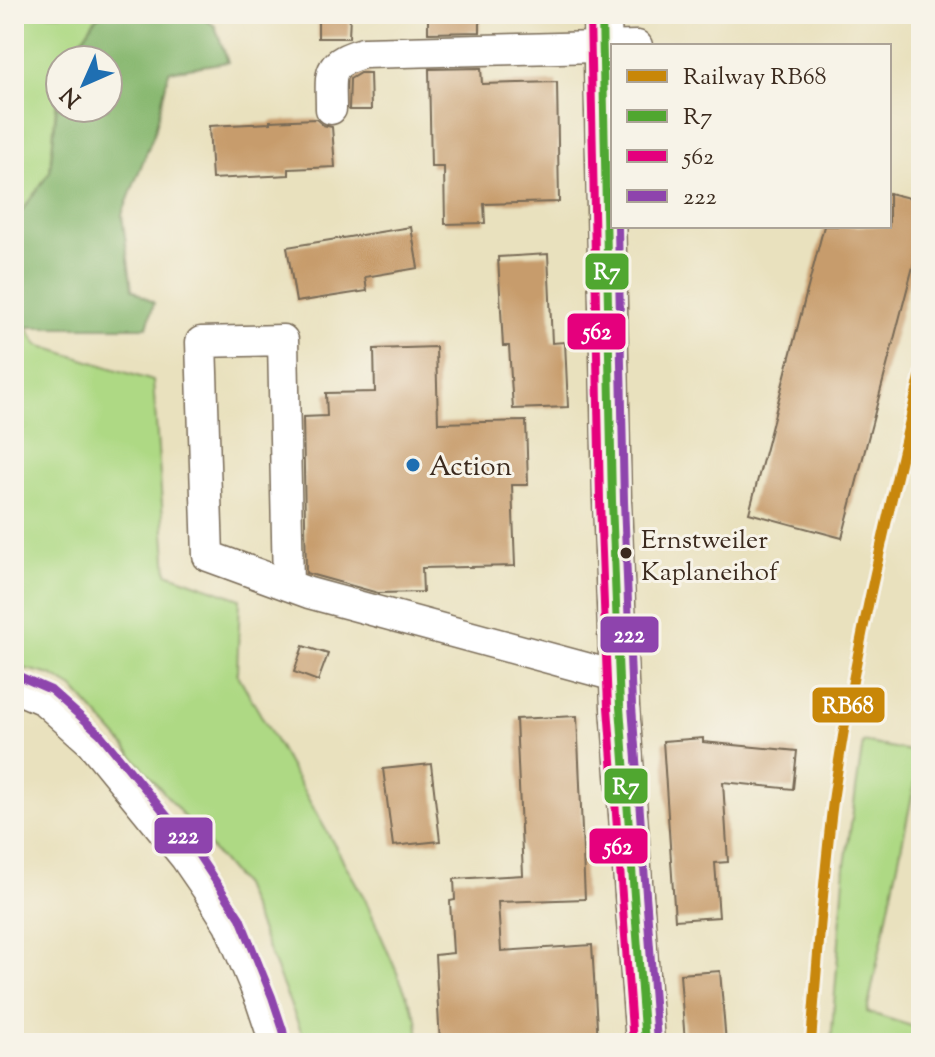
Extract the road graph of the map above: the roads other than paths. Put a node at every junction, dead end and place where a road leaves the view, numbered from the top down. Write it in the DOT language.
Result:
graph roads {
  1 [pos="614,35"];
  2 [pos="331,109"];
  3 [pos="613,228"];
  4 [pos="288,585"];
  5 [pos="14,687"];
  6 [pos="619,692"];
  7 [pos="273,1043"];
  8 [pos="645,1043"];
  1 -- 2 [label="lane"];
  3 -- 6 [label="main road"];
  4 -- 4 [label="lane"];
  4 -- 6 [label="lane"];
  5 -- 7 [label="lane"];
  6 -- 8 [label="main road"];
}
